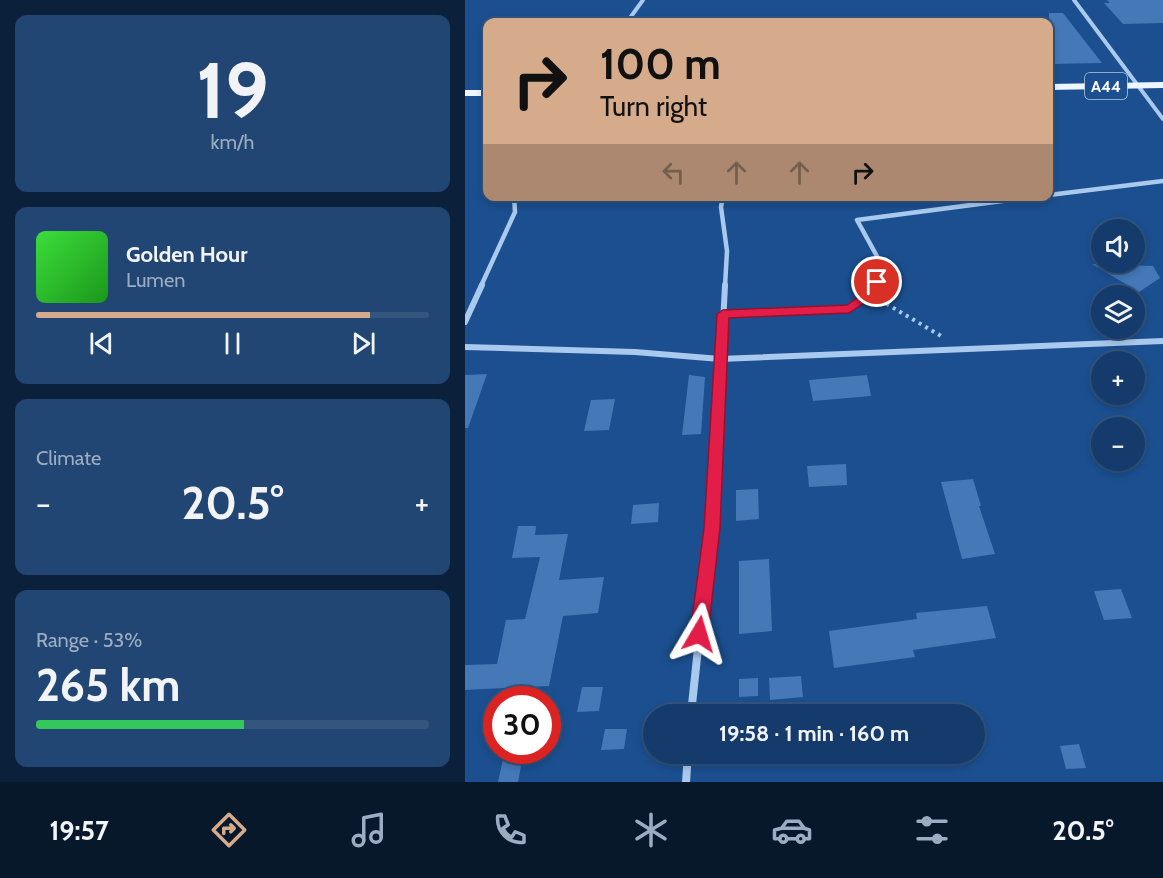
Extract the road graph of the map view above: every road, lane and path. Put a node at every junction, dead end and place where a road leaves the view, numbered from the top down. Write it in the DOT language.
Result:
graph roads {
  1 [pos="643,0"];
  2 [pos="1074,0"];
  3 [pos="630,18"];
  4 [pos="1139,85"];
  5 [pos="1163,86"];
  6 [pos="1053,87"];
  7 [pos="465,93"];
  8 [pos="483,93"];
  9 [pos="1163,119"];
  10 [pos="1163,181"];
  11 [pos="1053,195"];
  12 [pos="514,201"];
  13 [pos="722,201"];
  14 [pos="1002,201"];
  15 [pos="869,295"];
  16 [pos="723,314"];
  17 [pos="465,322"];
  18 [pos="1163,341"];
  19 [pos="465,347"];
  20 [pos="959,349"];
  21 [pos="720,359"];
  22 [pos="692,704"];
  23 [pos="687,764"];
  24 [pos="686,782"];
  1 -- 3 [label="street"];
  2 -- 4 [label="street"];
  4 -- 5 [label="main road, A44"];
  4 -- 6 [label="main road, A44"];
  4 -- 9 [label="street"];
  7 -- 8 [label="main road"];
  10 -- 11 [label="street"];
  12 -- 17 [label="street"];
  13 -- 16 [label="street"];
  14 -- 15 [label="street"];
  15 -- 16 [label="street"];
  15 -- 20 [label="path"];
  16 -- 21 [label="street"];
  18 -- 20 [label="street"];
  19 -- 21 [label="street"];
  20 -- 21 [label="street"];
  21 -- 22 [label="street"];
  23 -- 24 [label="street"];
}
